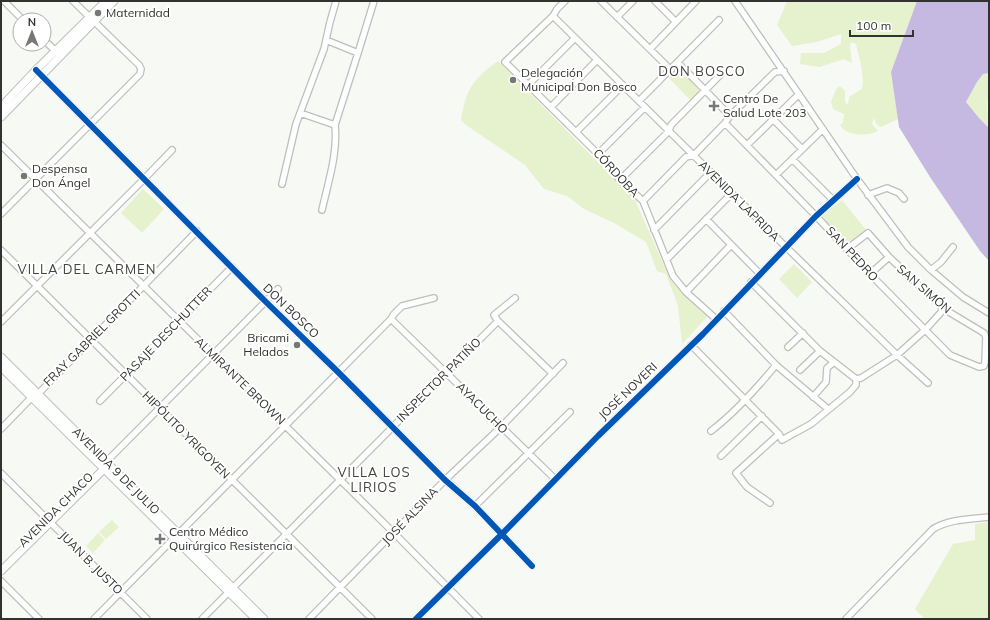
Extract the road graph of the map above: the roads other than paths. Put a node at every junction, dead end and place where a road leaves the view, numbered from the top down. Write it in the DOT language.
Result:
graph roads {
  1 [pos="4,1"];
  2 [pos="73,1"];
  3 [pos="106,1"];
  4 [pos="114,1"];
  5 [pos="336,1"];
  6 [pos="374,1"];
  7 [pos="565,1"];
  8 [pos="601,1"];
  9 [pos="633,1"];
  10 [pos="655,1"];
  11 [pos="696,1"];
  12 [pos="735,1"];
  13 [pos="15,12"];
  14 [pos="553,16"];
  15 [pos="617,16"];
  16 [pos="92,20"];
  17 [pos="719,20"];
  18 [pos="676,22"];
  19 [pos="575,38"];
  20 [pos="326,40"];
  21 [pos="52,47"];
  22 [pos="650,49"];
  23 [pos="58,53"];
  24 [pos="358,53"];
  25 [pos="598,60"];
  26 [pos="678,63"];
  27 [pos="671,70"];
  28 [pos="784,71"];
  29 [pos="723,72"];
  30 [pos="39,73"];
  31 [pos="528,85"];
  32 [pos="623,85"];
  33 [pos="706,90"];
  34 [pos="799,94"];
  35 [pos="639,101"];
  36 [pos="1,107"];
  37 [pos="551,107"];
  38 [pos="645,107"];
  39 [pos="300,113"];
  40 [pos="730,116"];
  41 [pos="1,117"];
  42 [pos="773,119"];
  43 [pos="725,123"];
  44 [pos="91,125"];
  45 [pos="335,125"];
  46 [pos="823,128"];
  47 [pos="669,131"];
  48 [pos="576,132"];
  49 [pos="1,145"];
  50 [pos="747,146"];
  51 [pos="802,149"];
  52 [pos="172,150"];
  53 [pos="598,154"];
  54 [pos="694,155"];
  55 [pos="792,159"];
  56 [pos="711,172"];
  57 [pos="776,175"];
  58 [pos="36,179"];
  59 [pos="144,179"];
  60 [pos="857,179"];
  61 [pos="620,180"];
  62 [pos="282,184"];
  63 [pos="732,193"];
  64 [pos="868,195"];
  65 [pos="904,199"];
  66 [pos="833,200"];
  67 [pos="643,201"];
  68 [pos="322,210"];
  69 [pos="1,214"];
  70 [pos="816,216"];
  71 [pos="706,219"];
  72 [pos="654,230"];
  73 [pos="196,231"];
  74 [pos="91,233"];
  75 [pos="732,245"];
  76 [pos="953,246"];
  77 [pos="786,247"];
  78 [pos="847,249"];
  79 [pos="1,250"];
  80 [pos="889,257"];
  81 [pos="667,259"];
  82 [pos="232,267"];
  83 [pos="931,270"];
  84 [pos="760,274"];
  85 [pos="870,274"];
  86 [pos="751,282"];
  87 [pos="37,286"];
  88 [pos="144,286"];
  89 [pos="278,289"];
  90 [pos="686,292"];
  91 [pos="434,298"];
  92 [pos="515,298"];
  93 [pos="266,302"];
  94 [pos="944,308"];
  95 [pos="724,311"];
  96 [pos="989,313"];
  97 [pos="391,319"];
  98 [pos="716,319"];
  99 [pos="178,321"];
  100 [pos="498,321"];
  101 [pos="1,322"];
  102 [pos="925,330"];
  103 [pos="803,333"];
  104 [pos="90,340"];
  105 [pos="691,345"];
  106 [pos="788,347"];
  107 [pos="820,351"];
  108 [pos="214,355"];
  109 [pos="897,355"];
  110 [pos="1,357"];
  111 [pos="834,362"];
  112 [pos="986,362"];
  113 [pos="563,363"];
  114 [pos="776,365"];
  115 [pos="1,367"];
  116 [pos="800,370"];
  117 [pos="338,372"];
  118 [pos="446,373"];
  119 [pos="553,374"];
  120 [pos="126,375"];
  121 [pos="856,379"];
  122 [pos="928,383"];
  123 [pos="35,395"];
  124 [pos="814,397"];
  125 [pos="746,399"];
  126 [pos="100,401"];
  127 [pos="160,408"];
  128 [pos="828,409"];
  129 [pos="570,412"];
  130 [pos="762,416"];
  131 [pos="285,425"];
  132 [pos="392,427"];
  133 [pos="501,427"];
  134 [pos="1,429"];
  135 [pos="711,431"];
  136 [pos="779,434"];
  137 [pos="527,453"];
  138 [pos="721,456"];
  139 [pos="104,466"];
  140 [pos="1,473"];
  141 [pos="555,479"];
  142 [pos="231,480"];
  143 [pos="340,480"];
  144 [pos="445,480"];
  145 [pos="770,503"];
  146 [pos="475,506"];
  147 [pos="989,516"];
  148 [pos="48,521"];
  149 [pos="394,533"];
  150 [pos="502,533"];
  151 [pos="287,534"];
  152 [pos="177,535"];
  153 [pos="1,566"];
  154 [pos="532,566"];
  155 [pos="1,571"];
  156 [pos="1,580"];
  157 [pos="340,587"];
  158 [pos="448,587"];
  159 [pos="231,590"];
  160 [pos="120,593"];
  161 [pos="39,619"];
  162 [pos="94,619"];
  163 [pos="147,619"];
  164 [pos="202,619"];
  165 [pos="256,619"];
  166 [pos="264,619"];
  167 [pos="308,619"];
  168 [pos="372,619"];
  169 [pos="416,619"];
  170 [pos="478,619"];
  171 [pos="846,619"];
  1 -- 13 [label="street"];
  2 -- 16 [label="street"];
  3 -- 16 [label="main road"];
  4 -- 16 [label="main road"];
  5 -- 20 [label="street"];
  6 -- 24 [label="street"];
  7 -- 14 [label="street"];
  8 -- 15 [label="street"];
  9 -- 15 [label="street"];
  10 -- 18 [label="street"];
  11 -- 18 [label="street"];
  12 -- 28 [label="street"];
  14 -- 19 [label="street, AVENIDA LAPRIDA"];
  14 -- 31 [label="street, CÓRDOBA"];
  15 -- 22 [label="street"];
  16 -- 23 [label="main road"];
  16 -- 44 [label="street"];
  17 -- 26 [label="street"];
  18 -- 22 [label="street"];
  19 -- 25 [label="street, AVENIDA LAPRIDA"];
  19 -- 31 [label="street"];
  20 -- 24 [label="street"];
  20 -- 39 [label="street"];
  21 -- 23 [label="street"];
  22 -- 27 [label="street"];
  23 -- 30 [label="main road"];
  24 -- 45 [label="street"];
  25 -- 32 [label="street, AVENIDA LAPRIDA"];
  25 -- 37 [label="street"];
  26 -- 27 [label="street"];
  26 -- 33 [label="street"];
  27 -- 35 [label="street"];
  28 -- 34 [label="street"];
  28 -- 40 [label="street"];
  29 -- 33 [label="street"];
  30 -- 36 [label="main road"];
  30 -- 41 [label="main road"];
  30 -- 44 [label="street, DON BOSCO"];
  31 -- 37 [label="street, CÓRDOBA"];
  32 -- 35 [label="street, AVENIDA LAPRIDA"];
  32 -- 48 [label="street"];
  33 -- 40 [label="street"];
  33 -- 47 [label="street"];
  34 -- 42 [label="street"];
  34 -- 46 [label="street"];
  35 -- 38 [label="street, AVENIDA LAPRIDA"];
  37 -- 48 [label="street, CÓRDOBA"];
  38 -- 47 [label="street, AVENIDA LAPRIDA"];
  38 -- 53 [label="street"];
  39 -- 45 [label="street"];
  39 -- 62 [label="street"];
  40 -- 43 [label="street"];
  42 -- 50 [label="street"];
  42 -- 51 [label="street"];
  43 -- 50 [label="street, SAN PEDRO"];
  43 -- 54 [label="street"];
  44 -- 58 [label="street"];
  44 -- 59 [label="street, DON BOSCO"];
  45 -- 68 [label="street"];
  46 -- 51 [label="street"];
  46 -- 60 [label="street"];
  47 -- 54 [label="street, AVENIDA LAPRIDA"];
  47 -- 61 [label="street"];
  48 -- 53 [label="street, CÓRDOBA"];
  49 -- 58 [label="street, ALMIRANTE BROWN"];
  50 -- 57 [label="street, SAN PEDRO"];
  51 -- 55 [label="street"];
  52 -- 59 [label="street"];
  53 -- 61 [label="street, CÓRDOBA"];
  54 -- 56 [label="street, AVENIDA LAPRIDA"];
  54 -- 67 [label="street"];
  55 -- 57 [label="street"];
  55 -- 66 [label="street"];
  56 -- 63 [label="street, AVENIDA LAPRIDA"];
  56 -- 72 [label="street"];
  57 -- 70 [label="street, SAN PEDRO"];
  58 -- 69 [label="street"];
  58 -- 74 [label="street, ALMIRANTE BROWN"];
  59 -- 73 [label="street, DON BOSCO"];
  59 -- 74 [label="street"];
  60 -- 64 [label="street"];
  60 -- 66 [label="street, JOSÉ NOVERI"];
  61 -- 67 [label="street, CÓRDOBA"];
  63 -- 71 [label="street"];
  63 -- 77 [label="street, AVENIDA LAPRIDA"];
  64 -- 65 [label="street"];
  64 -- 83 [label="street"];
  66 -- 70 [label="street, JOSÉ NOVERI"];
  67 -- 72 [label="street, CÓRDOBA"];
  70 -- 77 [label="street, JOSÉ NOVERI"];
  70 -- 78 [label="street, SAN PEDRO"];
  71 -- 75 [label="street"];
  71 -- 81 [label="street"];
  72 -- 81 [label="street, CÓRDOBA"];
  73 -- 82 [label="street, DON BOSCO"];
  73 -- 88 [label="street, FRAY GABRIEL GROTTI"];
  74 -- 87 [label="street"];
  74 -- 88 [label="street, ALMIRANTE BROWN"];
  75 -- 84 [label="street"];
  75 -- 90 [label="street"];
  76 -- 83 [label="street"];
  77 -- 84 [label="street, JOSÉ NOVERI"];
  77 -- 109 [label="street, AVENIDA LAPRIDA"];
  78 -- 80 [label="street, SAN SIMÓN"];
  78 -- 85 [label="street, SAN PEDRO"];
  79 -- 87 [label="street, HIPÓLITO YRIGOYEN"];
  80 -- 85 [label="street"];
  80 -- 94 [label="street, SAN SIMÓN"];
  81 -- 90 [label="street, CÓRDOBA"];
  82 -- 93 [label="street, DON BOSCO"];
  82 -- 99 [label="street, PASAJE DESCHUTTER"];
  83 -- 96 [label="street"];
  84 -- 86 [label="street, JOSÉ NOVERI"];
  85 -- 102 [label="street, SAN PEDRO"];
  86 -- 95 [label="street, JOSÉ NOVERI"];
  86 -- 103 [label="street"];
  87 -- 101 [label="street"];
  87 -- 104 [label="street, HIPÓLITO YRIGOYEN"];
  88 -- 99 [label="street, ALMIRANTE BROWN"];
  88 -- 104 [label="street, FRAY GABRIEL GROTTI"];
  89 -- 93 [label="street"];
  90 -- 98 [label="street, CÓRDOBA"];
  91 -- 97 [label="street"];
  92 -- 100 [label="street"];
  93 -- 108 [label="street"];
  93 -- 117 [label="street, DON BOSCO"];
  94 -- 102 [label="street"];
  94 -- 112 [label="street, SAN SIMÓN"];
  95 -- 98 [label="street, JOSÉ NOVERI"];
  95 -- 114 [label="street"];
  97 -- 117 [label="street"];
  97 -- 118 [label="street, AYACUCHO"];
  98 -- 105 [label="street, JOSÉ NOVERI"];
  99 -- 108 [label="street, ALMIRANTE BROWN"];
  99 -- 120 [label="street, PASAJE DESCHUTTER"];
  100 -- 118 [label="street, INSPECTOR PATIÑO"];
  100 -- 119 [label="street"];
  102 -- 109 [label="street"];
  102 -- 112 [label="street, SAN PEDRO"];
  103 -- 106 [label="street"];
  103 -- 107 [label="street"];
  104 -- 120 [label="street, HIPÓLITO YRIGOYEN"];
  104 -- 123 [label="street, FRAY GABRIEL GROTTI"];
  105 -- 125 [label="street"];
  105 -- 141 [label="street, JOSÉ NOVERI"];
  107 -- 111 [label="street"];
  107 -- 116 [label="street"];
  108 -- 127 [label="street"];
  108 -- 131 [label="street, ALMIRANTE BROWN"];
  109 -- 121 [label="street"];
  109 -- 122 [label="street, AVENIDA LAPRIDA"];
  110 -- 123 [label="main road, AVENIDA 9 DE JULIO"];
  111 -- 121 [label="street"];
  111 -- 124 [label="street"];
  113 -- 119 [label="street, JOSÉ ALSINA"];
  114 -- 124 [label="street"];
  114 -- 125 [label="street"];
  115 -- 123 [label="main road, AVENIDA 9 DE JULIO"];
  117 -- 131 [label="street"];
  117 -- 132 [label="street, DON BOSCO"];
  118 -- 132 [label="street, INSPECTOR PATIÑO"];
  118 -- 133 [label="street, AYACUCHO"];
  119 -- 133 [label="street, JOSÉ ALSINA"];
  120 -- 126 [label="street, PASAJE DESCHUTTER"];
  120 -- 127 [label="street, HIPÓLITO YRIGOYEN"];
  121 -- 128 [label="street"];
  123 -- 134 [label="street, FRAY GABRIEL GROTTI"];
  123 -- 139 [label="main road, AVENIDA 9 DE JULIO"];
  124 -- 128 [label="street"];
  125 -- 130 [label="street"];
  125 -- 135 [label="street"];
  127 -- 139 [label="street"];
  127 -- 142 [label="street, HIPÓLITO YRIGOYEN"];
  128 -- 136 [label="street"];
  129 -- 137 [label="street"];
  130 -- 136 [label="street"];
  130 -- 138 [label="street"];
  131 -- 142 [label="street"];
  131 -- 143 [label="street, ALMIRANTE BROWN"];
  132 -- 143 [label="street, INSPECTOR PATIÑO"];
  132 -- 144 [label="street, DON BOSCO"];
  133 -- 137 [label="street, AYACUCHO"];
  133 -- 144 [label="street, JOSÉ ALSINA"];
  136 -- 145 [label="street"];
  137 -- 141 [label="street, AYACUCHO"];
  137 -- 146 [label="street"];
  139 -- 148 [label="main road, AVENIDA CHACO"];
  139 -- 152 [label="main road, AVENIDA 9 DE JULIO"];
  140 -- 148 [label="street, JUAN B. JUSTO"];
  141 -- 150 [label="street, JOSÉ NOVERI"];
  142 -- 151 [label="street, HIPÓLITO YRIGOYEN"];
  142 -- 152 [label="street"];
  143 -- 149 [label="street, ALMIRANTE BROWN"];
  143 -- 151 [label="street, INSPECTOR PATIÑO"];
  144 -- 146 [label="street, DON BOSCO"];
  144 -- 149 [label="street, JOSÉ ALSINA"];
  146 -- 150 [label="street, DON BOSCO"];
  147 -- 171 [label="street"];
  148 -- 153 [label="main road, AVENIDA CHACO"];
  148 -- 155 [label="main road, AVENIDA CHACO"];
  148 -- 160 [label="street, JUAN B. JUSTO"];
  149 -- 157 [label="street, JOSÉ ALSINA"];
  149 -- 158 [label="street, ALMIRANTE BROWN"];
  150 -- 154 [label="street, DON BOSCO"];
  150 -- 158 [label="street, JOSÉ NOVERI"];
  151 -- 157 [label="street, HIPÓLITO YRIGOYEN"];
  151 -- 159 [label="street, INSPECTOR PATIÑO"];
  152 -- 159 [label="main road, AVENIDA 9 DE JULIO"];
  152 -- 160 [label="street"];
  156 -- 161 [label="street"];
  157 -- 167 [label="street, JOSÉ ALSINA"];
  157 -- 168 [label="street, HIPÓLITO YRIGOYEN"];
  158 -- 169 [label="street, JOSÉ NOVERI"];
  158 -- 170 [label="street, ALMIRANTE BROWN"];
  159 -- 164 [label="street, INSPECTOR PATIÑO"];
  159 -- 165 [label="main road, AVENIDA 9 DE JULIO"];
  159 -- 166 [label="main road, AVENIDA 9 DE JULIO"];
  160 -- 162 [label="street"];
  160 -- 163 [label="street, JUAN B. JUSTO"];
}
